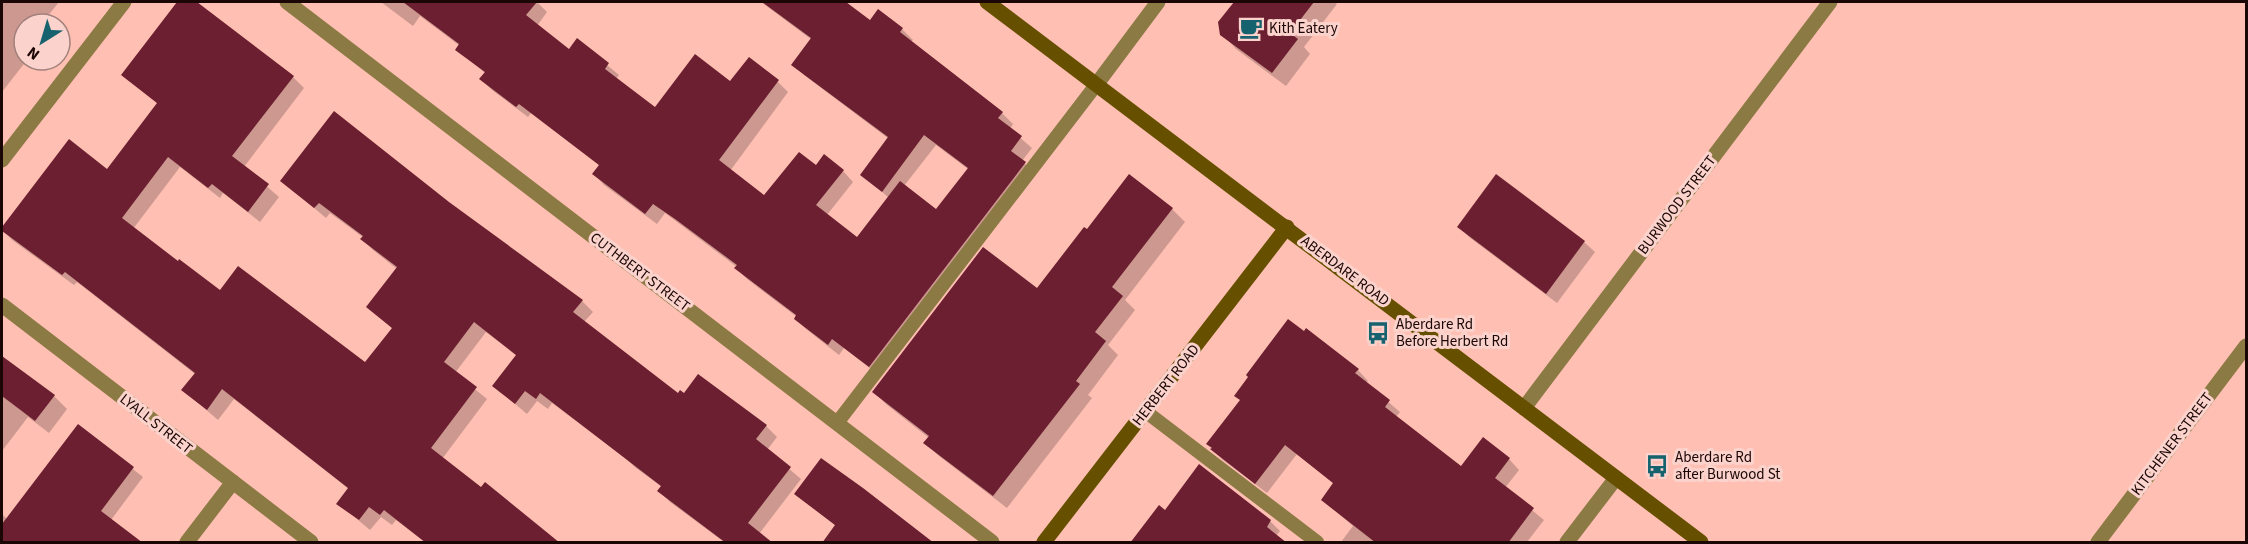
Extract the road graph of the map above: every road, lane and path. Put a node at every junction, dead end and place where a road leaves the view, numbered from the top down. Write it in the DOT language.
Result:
graph roads {
  1 [pos="124,2"];
  2 [pos="287,2"];
  3 [pos="987,2"];
  4 [pos="1158,2"];
  5 [pos="1830,2"];
  6 [pos="1096,84"];
  7 [pos="2,160"];
  8 [pos="1287,227"];
  9 [pos="2,305"];
  10 [pos="2247,346"];
  11 [pos="1524,408"];
  12 [pos="1145,411"];
  13 [pos="837,423"];
  14 [pos="1616,478"];
  15 [pos="233,482"];
  16 [pos="1314,542"];
  17 [pos="186,543"];
  18 [pos="311,543"];
  19 [pos="992,543"];
  20 [pos="1044,543"];
  21 [pos="1567,543"];
  22 [pos="1701,543"];
  23 [pos="2098,543"];
  1 -- 7 [label="street"];
  2 -- 13 [label="street, CUTHBERT STREET"];
  3 -- 6 [label="main road, ABERDARE ROAD"];
  4 -- 6 [label="street"];
  5 -- 11 [label="street, BURWOOD STREET"];
  6 -- 8 [label="main road, ABERDARE ROAD"];
  6 -- 13 [label="lane"];
  8 -- 11 [label="main road, ABERDARE ROAD"];
  8 -- 12 [label="main road, HERBERT ROAD"];
  9 -- 15 [label="street, LYALL STREET"];
  10 -- 23 [label="street, KITCHENER STREET"];
  11 -- 14 [label="main road, ABERDARE ROAD"];
  12 -- 16 [label="lane"];
  12 -- 20 [label="main road, HERBERT ROAD"];
  13 -- 19 [label="street, CUTHBERT STREET"];
  14 -- 21 [label="street"];
  14 -- 22 [label="main road, ABERDARE ROAD"];
  15 -- 17 [label="street"];
  15 -- 18 [label="street, LYALL STREET"];
}
